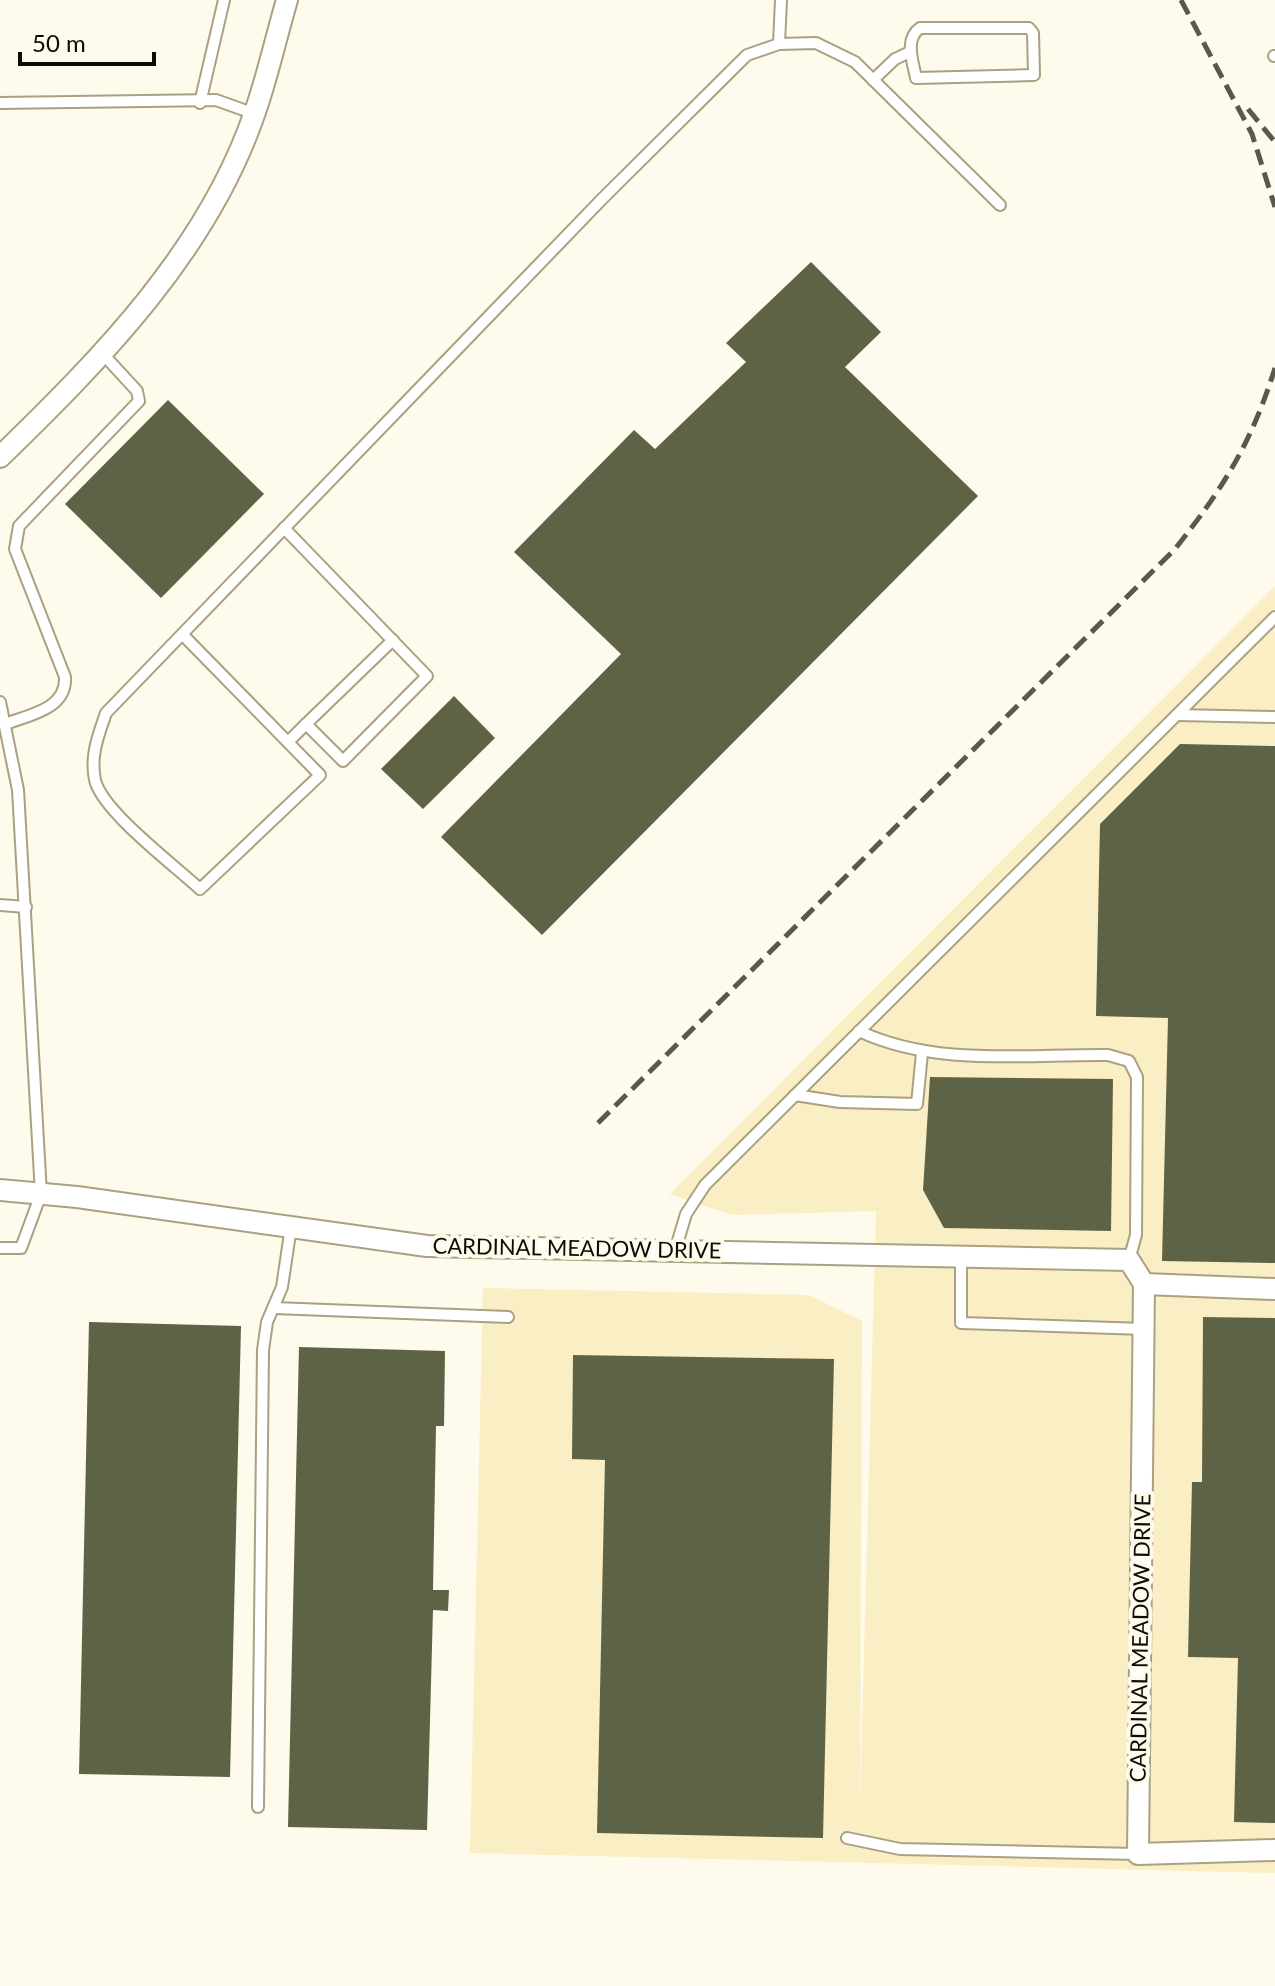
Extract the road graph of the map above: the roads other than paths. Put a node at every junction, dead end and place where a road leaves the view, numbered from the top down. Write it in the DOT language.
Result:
graph roads {
  1 [pos="224,0"];
  2 [pos="287,0"];
  3 [pos="781,0"];
  4 [pos="779,44"];
  5 [pos="910,52"];
  6 [pos="873,80"];
  7 [pos="0,103"];
  8 [pos="200,103"];
  9 [pos="255,114"];
  10 [pos="1000,205"];
  11 [pos="102,353"];
  12 [pos="0,457"];
  13 [pos="284,528"];
  14 [pos="1275,617"];
  15 [pos="182,634"];
  16 [pos="393,640"];
  17 [pos="0,702"];
  18 [pos="1177,715"];
  19 [pos="1275,717"];
  20 [pos="5,724"];
  21 [pos="306,724"];
  22 [pos="288,742"];
  23 [pos="0,905"];
  24 [pos="26,907"];
  25 [pos="859,1031"];
  26 [pos="922,1053"];
  27 [pos="795,1095"];
  28 [pos="0,1190"];
  29 [pos="41,1194"];
  30 [pos="291,1227"];
  31 [pos="0,1248"];
  32 [pos="675,1251"];
  33 [pos="961,1256"];
  34 [pos="1129,1260"];
  35 [pos="1144,1284"];
  36 [pos="1275,1289"];
  37 [pos="274,1308"];
  38 [pos="508,1317"];
  39 [pos="1144,1329"];
  40 [pos="258,1807"];
  41 [pos="847,1838"];
  42 [pos="1275,1850"];
  43 [pos="1138,1854"];
  1 -- 8 [label="lane"];
  2 -- 9 [label="street"];
  3 -- 4 [label="lane"];
  4 -- 6 [label="lane"];
  4 -- 13 [label="lane"];
  5 -- 5 [label="lane"];
  5 -- 6 [label="lane"];
  6 -- 10 [label="lane"];
  7 -- 8 [label="lane"];
  8 -- 9 [label="lane"];
  9 -- 11 [label="street"];
  11 -- 12 [label="street"];
  11 -- 20 [label="lane"];
  13 -- 15 [label="lane"];
  13 -- 16 [label="lane"];
  14 -- 18 [label="lane"];
  15 -- 22 [label="lane"];
  15 -- 22 [label="lane"];
  16 -- 21 [label="lane"];
  16 -- 21 [label="lane"];
  17 -- 20 [label="lane"];
  18 -- 19 [label="lane"];
  18 -- 25 [label="lane"];
  20 -- 24 [label="lane"];
  21 -- 22 [label="lane"];
  23 -- 24 [label="lane"];
  24 -- 29 [label="lane"];
  25 -- 26 [label="lane"];
  25 -- 27 [label="lane"];
  26 -- 27 [label="lane"];
  26 -- 34 [label="lane"];
  27 -- 32 [label="lane"];
  28 -- 29 [label="street, CARDINAL MEADOW DRIVE"];
  29 -- 30 [label="street, CARDINAL MEADOW DRIVE"];
  29 -- 31 [label="lane"];
  30 -- 32 [label="street, CARDINAL MEADOW DRIVE"];
  30 -- 37 [label="lane"];
  32 -- 33 [label="street, CARDINAL MEADOW DRIVE"];
  33 -- 34 [label="street, CARDINAL MEADOW DRIVE"];
  33 -- 39 [label="lane"];
  34 -- 35 [label="street"];
  35 -- 36 [label="street"];
  35 -- 39 [label="street, CARDINAL MEADOW DRIVE"];
  37 -- 38 [label="lane"];
  37 -- 40 [label="lane"];
  39 -- 43 [label="street, CARDINAL MEADOW DRIVE"];
  41 -- 43 [label="lane"];
  42 -- 43 [label="street"];
}
